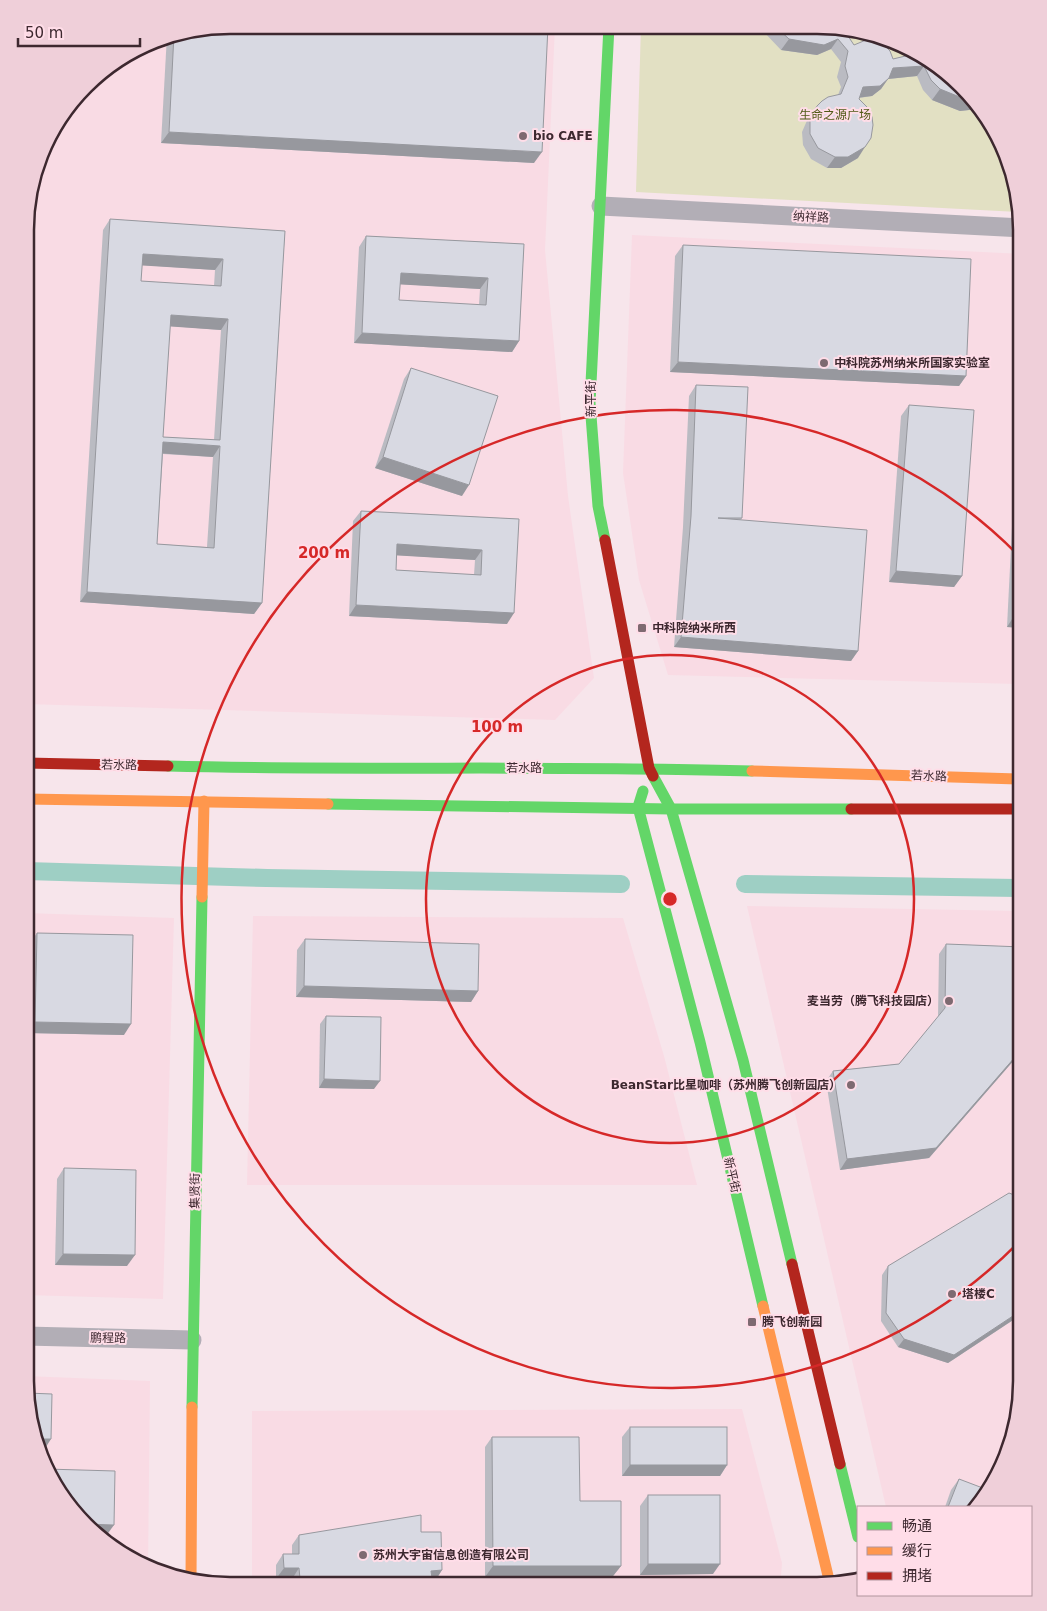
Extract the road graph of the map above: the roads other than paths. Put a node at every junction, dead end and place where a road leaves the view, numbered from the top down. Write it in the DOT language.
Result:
graph roads {
  1 [pos="609,34"];
  2 [pos="601,206"];
  3 [pos="1013,228"];
  4 [pos="34,763"];
  5 [pos="649,768"];
  6 [pos="1013,779"];
  7 [pos="34,799"];
  8 [pos="204,801"];
  9 [pos="638,807"];
  10 [pos="671,809"];
  11 [pos="1013,809"];
  12 [pos="34,1336"];
  13 [pos="192,1340"];
  14 [pos="857,1533"];
  15 [pos="191,1573"];
  16 [pos="828,1577"];
  1 -- 2 [label="main road, 新平街"];
  2 -- 3 [label="street, 纳祥路"];
  2 -- 5 [label="main road, 新平街"];
  4 -- 5 [label="main road, 若水路"];
  5 -- 6 [label="main road, 若水路"];
  5 -- 9 [label="main road, 新平街"];
  5 -- 10 [label="main road, 新平街"];
  7 -- 8 [label="main road"];
  8 -- 9 [label="main road"];
  8 -- 13 [label="main road, 集贤街"];
  9 -- 10 [label="main road"];
  9 -- 16 [label="main road, 新平街"];
  10 -- 11 [label="main road"];
  10 -- 14 [label="main road, 新平街"];
  12 -- 13 [label="street, 鹏程路"];
  13 -- 15 [label="main road, 集贤街"];
}
